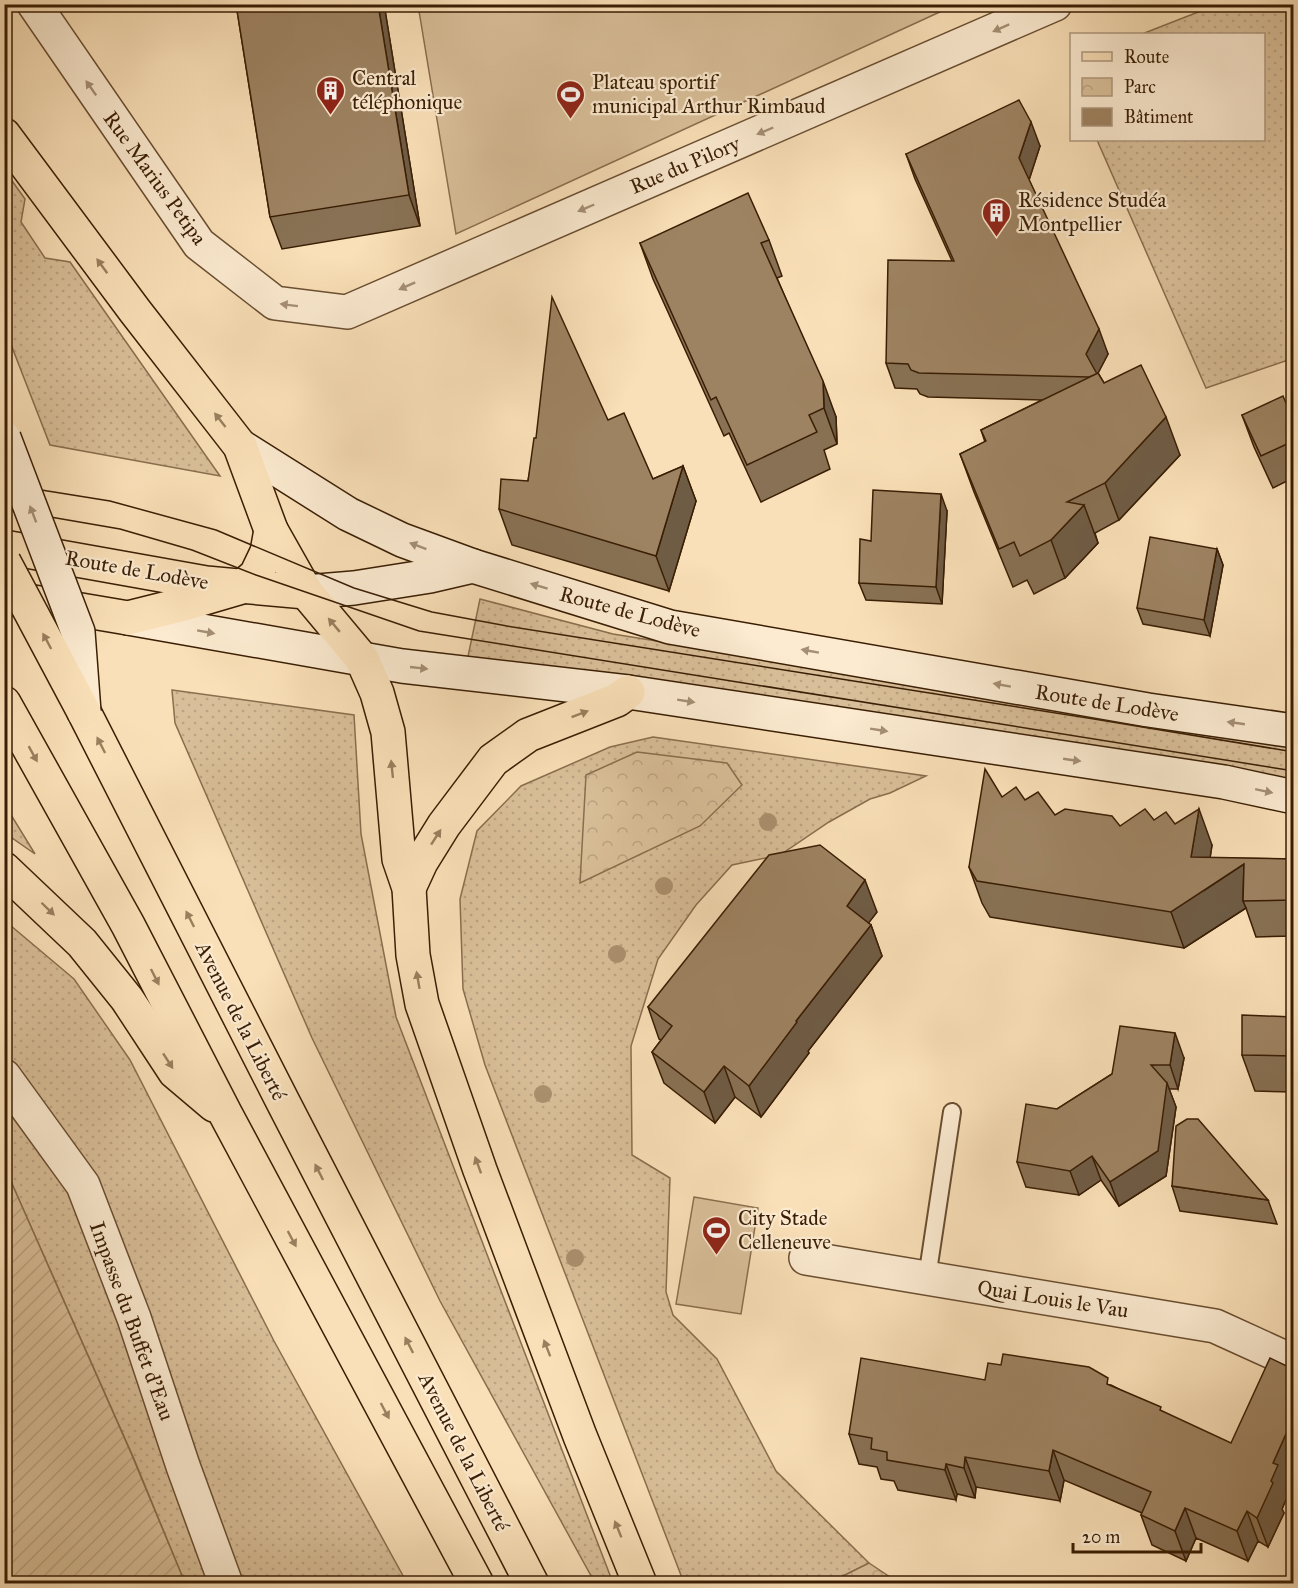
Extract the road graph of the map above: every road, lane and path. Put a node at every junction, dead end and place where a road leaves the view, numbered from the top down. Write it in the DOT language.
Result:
graph roads {
  1 [pos="34,4"];
  2 [pos="1055,4"];
  3 [pos="4,135"];
  4 [pos="347,312"];
  5 [pos="4,438"];
  6 [pos="240,446"];
  7 [pos="271,530"];
  8 [pos="4,547"];
  9 [pos="4,562"];
  10 [pos="473,566"];
  11 [pos="242,587"];
  12 [pos="306,592"];
  13 [pos="4,597"];
  14 [pos="128,618"];
  15 [pos="362,659"];
  16 [pos="628,692"];
  17 [pos="4,703"];
  18 [pos="84,712"];
  19 [pos="1293,731"];
  20 [pos="1293,797"];
  21 [pos="4,869"];
  22 [pos="409,888"];
  23 [pos="4,1076"];
  24 [pos="952,1112"];
  25 [pos="225,1113"];
  26 [pos="806,1258"];
  27 [pos="927,1278"];
  28 [pos="1293,1362"];
  29 [pos="226,1584"];
  30 [pos="477,1584"];
  31 [pos="532,1584"];
  32 [pos="640,1584"];
  4 -- 1 [label="main road, Rue Marius Petipa, one-way"];
  2 -- 4 [label="main road, Rue du Pilory, one-way"];
  6 -- 3 [label="main road, one-way"];
  18 -- 5 [label="main road, Avenue de la Liberté, one-way, bridge"];
  6 -- 7 [label="main road"];
  10 -- 6 [label="main road, one-way"];
  7 -- 11 [label="main road"];
  7 -- 12 [label="main road"];
  8 -- 11 [label="main road, Route de Lodève"];
  18 -- 9 [label="main road, one-way, bridge"];
  10 -- 12 [label="main road, Route de Lodève"];
  19 -- 10 [label="main road, Route de Lodève, one-way"];
  11 -- 12 [label="main road, Route de Lodève"];
  11 -- 14 [label="main road"];
  15 -- 12 [label="main road, one-way"];
  13 -- 14 [label="main road"];
  14 -- 15 [label="main road, one-way"];
  15 -- 16 [label="main road, one-way"];
  22 -- 15 [label="main road, one-way"];
  16 -- 20 [label="main road, one-way"];
  22 -- 16 [label="main road, one-way"];
  17 -- 25 [label="main road, one-way"];
  31 -- 18 [label="main road, Avenue de la Liberté, one-way"];
  21 -- 25 [label="main road, one-way"];
  32 -- 22 [label="main road, one-way"];
  23 -- 29 [label="main road, Impasse du Buffet d'Eau"];
  24 -- 27 [label="lane"];
  25 -- 30 [label="main road, one-way"];
  26 -- 27 [label="main road, Quai Louis le Vau"];
  27 -- 28 [label="main road, Quai Louis le Vau"];
}
